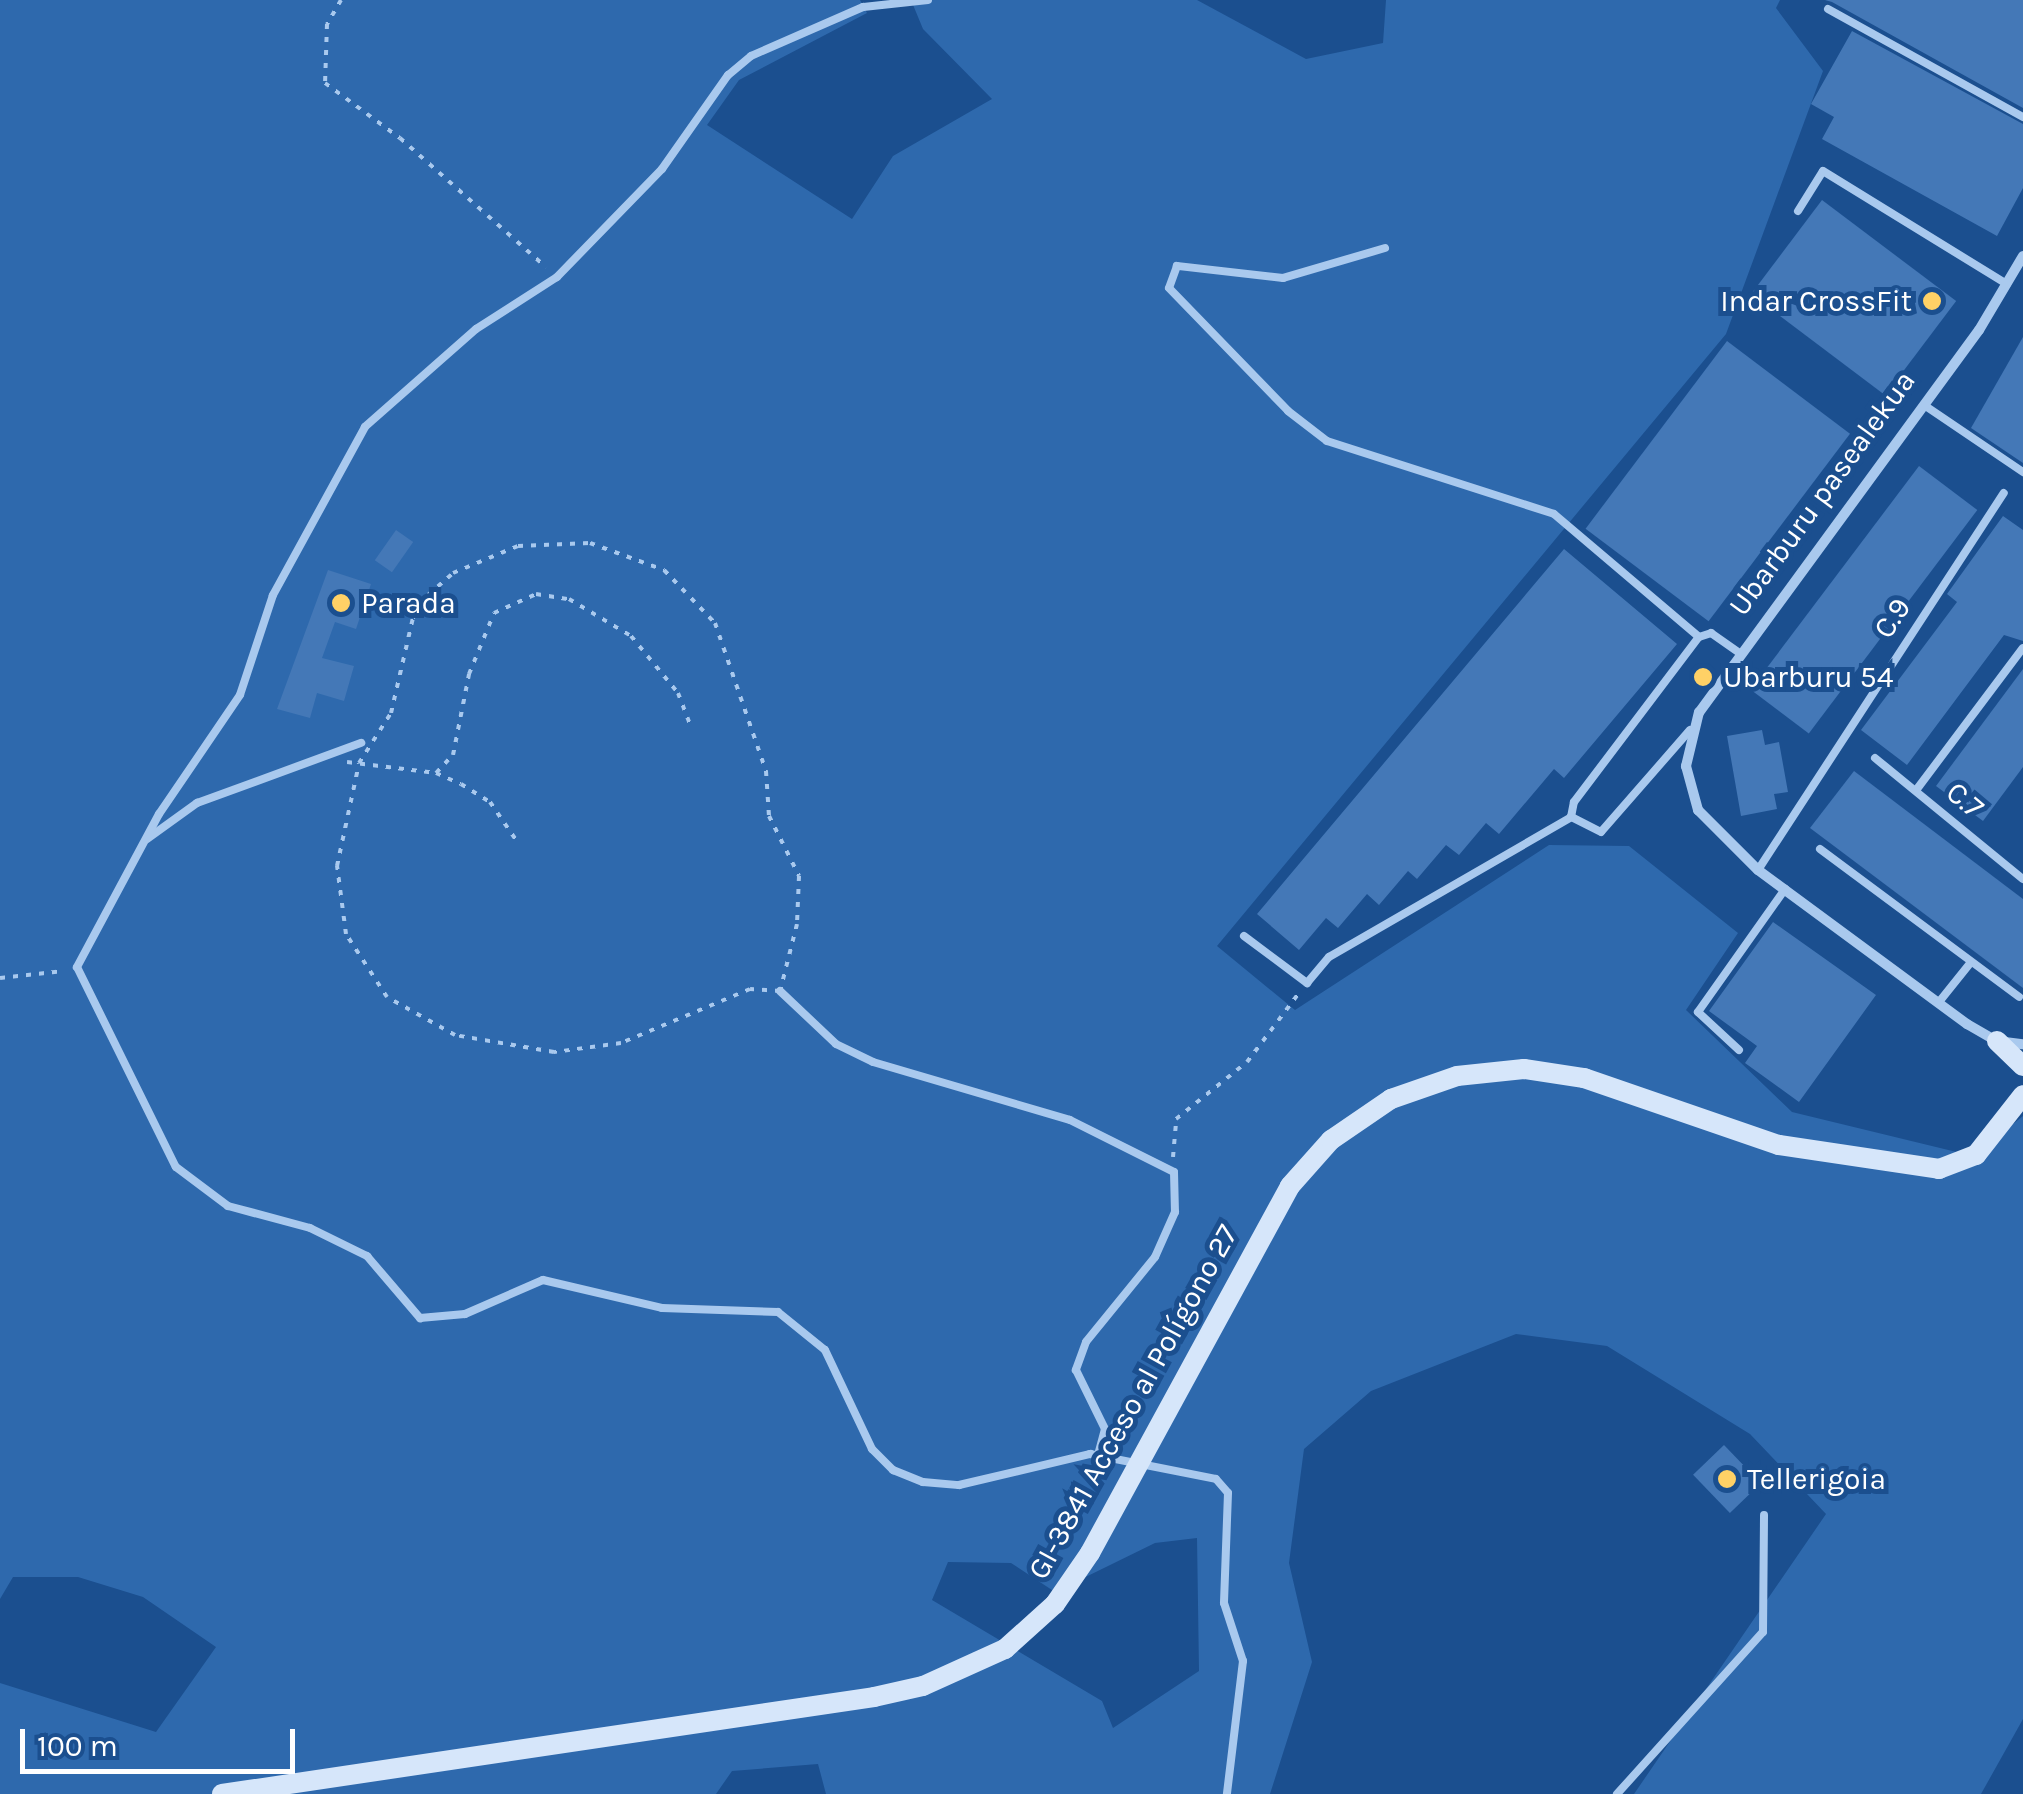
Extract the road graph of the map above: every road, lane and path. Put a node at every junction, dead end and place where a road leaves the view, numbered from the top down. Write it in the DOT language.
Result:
graph roads {
  1 [pos="341,0"];
  2 [pos="928,0"];
  3 [pos="1828,9"];
  4 [pos="2023,117"];
  5 [pos="1798,211"];
  6 [pos="1385,248"];
  7 [pos="2023,256"];
  8 [pos="557,277"];
  9 [pos="2008,284"];
  10 [pos="1924,406"];
  11 [pos="2023,472"];
  12 [pos="2004,493"];
  13 [pos="1699,637"];
  14 [pos="2023,648"];
  15 [pos="1741,654"];
  16 [pos="692,727"];
  17 [pos="1690,730"];
  18 [pos="362,743"];
  19 [pos="1875,758"];
  20 [pos="323,760"];
  21 [pos="360,764"];
  22 [pos="436,774"];
  23 [pos="1917,789"];
  24 [pos="1571,818"];
  25 [pos="516,840"];
  26 [pos="144,842"];
  27 [pos="1820,849"];
  28 [pos="1758,870"];
  29 [pos="2023,879"];
  30 [pos="1784,889"];
  31 [pos="1244,936"];
  32 [pos="1972,962"];
  33 [pos="77,967"];
  34 [pos="0,978"];
  35 [pos="1307,983"];
  36 [pos="780,991"];
  37 [pos="2019,997"];
  38 [pos="1939,1002"];
  39 [pos="1997,1041"];
  40 [pos="2023,1044"];
  41 [pos="1739,1050"];
  42 [pos="2023,1066"];
  43 [pos="2023,1095"];
  44 [pos="1174,1172"];
  45 [pos="1098,1455"];
  46 [pos="1137,1466"];
  47 [pos="1764,1515"];
  48 [pos="222,1794"];
  49 [pos="1228,1794"];
  50 [pos="1617,1794"];
  1 -- 8 [label="path"];
  2 -- 8 [label="lane"];
  3 -- 4 [label="lane"];
  5 -- 9 [label="lane"];
  6 -- 13 [label="lane"];
  7 -- 9 [label="street, Ubarburu pasealekua"];
  8 -- 26 [label="lane"];
  9 -- 10 [label="street, Ubarburu pasealekua"];
  10 -- 11 [label="lane"];
  10 -- 15 [label="street, Ubarburu pasealekua"];
  12 -- 28 [label="lane, C.9"];
  13 -- 15 [label="lane"];
  13 -- 24 [label="lane"];
  14 -- 23 [label="lane"];
  15 -- 17 [label="street, Ubarburu pasealekua"];
  16 -- 22 [label="path"];
  17 -- 24 [label="lane"];
  17 -- 28 [label="street"];
  18 -- 20 [label="lane"];
  19 -- 23 [label="lane, C.7"];
  20 -- 21 [label="path"];
  20 -- 26 [label="lane"];
  21 -- 22 [label="path"];
  21 -- 36 [label="path"];
  21 -- 36 [label="path"];
  22 -- 25 [label="path"];
  23 -- 29 [label="lane, C.7"];
  24 -- 35 [label="lane"];
  26 -- 33 [label="lane"];
  27 -- 32 [label="lane"];
  28 -- 30 [label="street"];
  30 -- 38 [label="street"];
  30 -- 41 [label="lane"];
  31 -- 35 [label="lane"];
  32 -- 37 [label="lane"];
  32 -- 38 [label="lane"];
  33 -- 34 [label="path"];
  33 -- 45 [label="lane"];
  35 -- 44 [label="path"];
  36 -- 44 [label="lane"];
  38 -- 39 [label="street"];
  39 -- 40 [label="street"];
  39 -- 42 [label="main road"];
  43 -- 46 [label="main road, GI-3841 Acceso al Polígono 27"];
  44 -- 45 [label="lane"];
  45 -- 46 [label="lane"];
  46 -- 48 [label="main road, GI-3841 Acceso al Polígono 27"];
  46 -- 49 [label="lane"];
  47 -- 50 [label="lane"];
}
